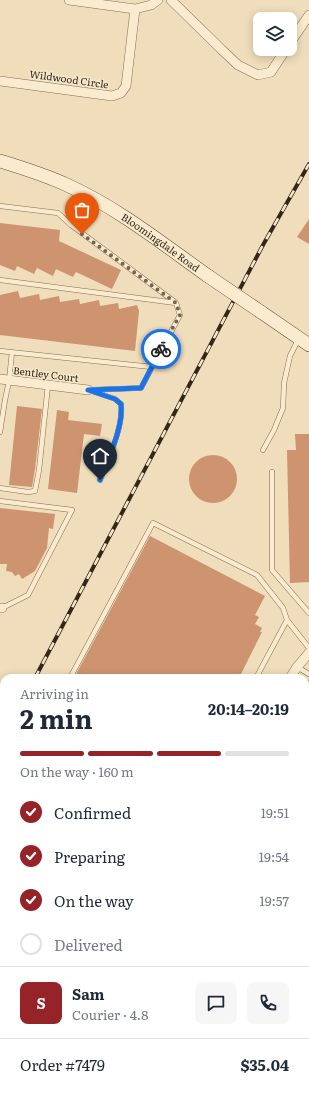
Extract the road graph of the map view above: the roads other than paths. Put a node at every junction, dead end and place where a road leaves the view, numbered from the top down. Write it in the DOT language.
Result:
graph roads {
  1 [pos="69,0"];
  2 [pos="158,0"];
  3 [pos="171,0"];
  4 [pos="135,9"];
  5 [pos="309,15"];
  6 [pos="297,33"];
  7 [pos="281,56"];
  8 [pos="0,81"];
  9 [pos="0,161"];
  10 [pos="0,206"];
  11 [pos="0,280"];
  12 [pos="176,303"];
  13 [pos="304,342"];
  14 [pos="0,351"];
  15 [pos="12,352"];
  16 [pos="152,367"];
  17 [pos="5,380"];
  18 [pos="48,385"];
  19 [pos="88,390"];
  20 [pos="0,432"];
  21 [pos="263,450"];
  22 [pos="272,472"];
  23 [pos="100,480"];
  24 [pos="0,488"];
  25 [pos="0,501"];
  26 [pos="1,608"];
  27 [pos="309,612"];
  28 [pos="287,620"];
  29 [pos="309,648"];
  30 [pos="309,653"];
  31 [pos="297,666"];
  32 [pos="72,674"];
  33 [pos="258,674"];
  34 [pos="292,674"];
  35 [pos="309,674"];
  1 -- 4 [label="street"];
  2 -- 4 [label="street"];
  3 -- 7 [label="street"];
  4 -- 8 [label="street, Wildwood Circle"];
  5 -- 6 [label="street"];
  9 -- 13 [label="main road, Bloomingdale Road, bridge"];
  10 -- 12 [label="lane"];
  11 -- 12 [label="lane"];
  12 -- 16 [label="lane"];
  13 -- 21 [label="lane"];
  14 -- 15 [label="lane"];
  15 -- 16 [label="lane"];
  15 -- 17 [label="lane"];
  16 -- 19 [label="lane"];
  17 -- 18 [label="street, Bentley Court"];
  17 -- 20 [label="lane"];
  18 -- 19 [label="street, Bentley Court"];
  18 -- 24 [label="lane"];
  19 -- 23 [label="lane"];
  22 -- 27 [label="lane"];
  25 -- 26 [label="lane"];
  28 -- 29 [label="lane"];
  28 -- 32 [label="lane"];
  28 -- 33 [label="lane"];
  30 -- 31 [label="street"];
  31 -- 34 [label="street"];
  31 -- 35 [label="lane"];
}
